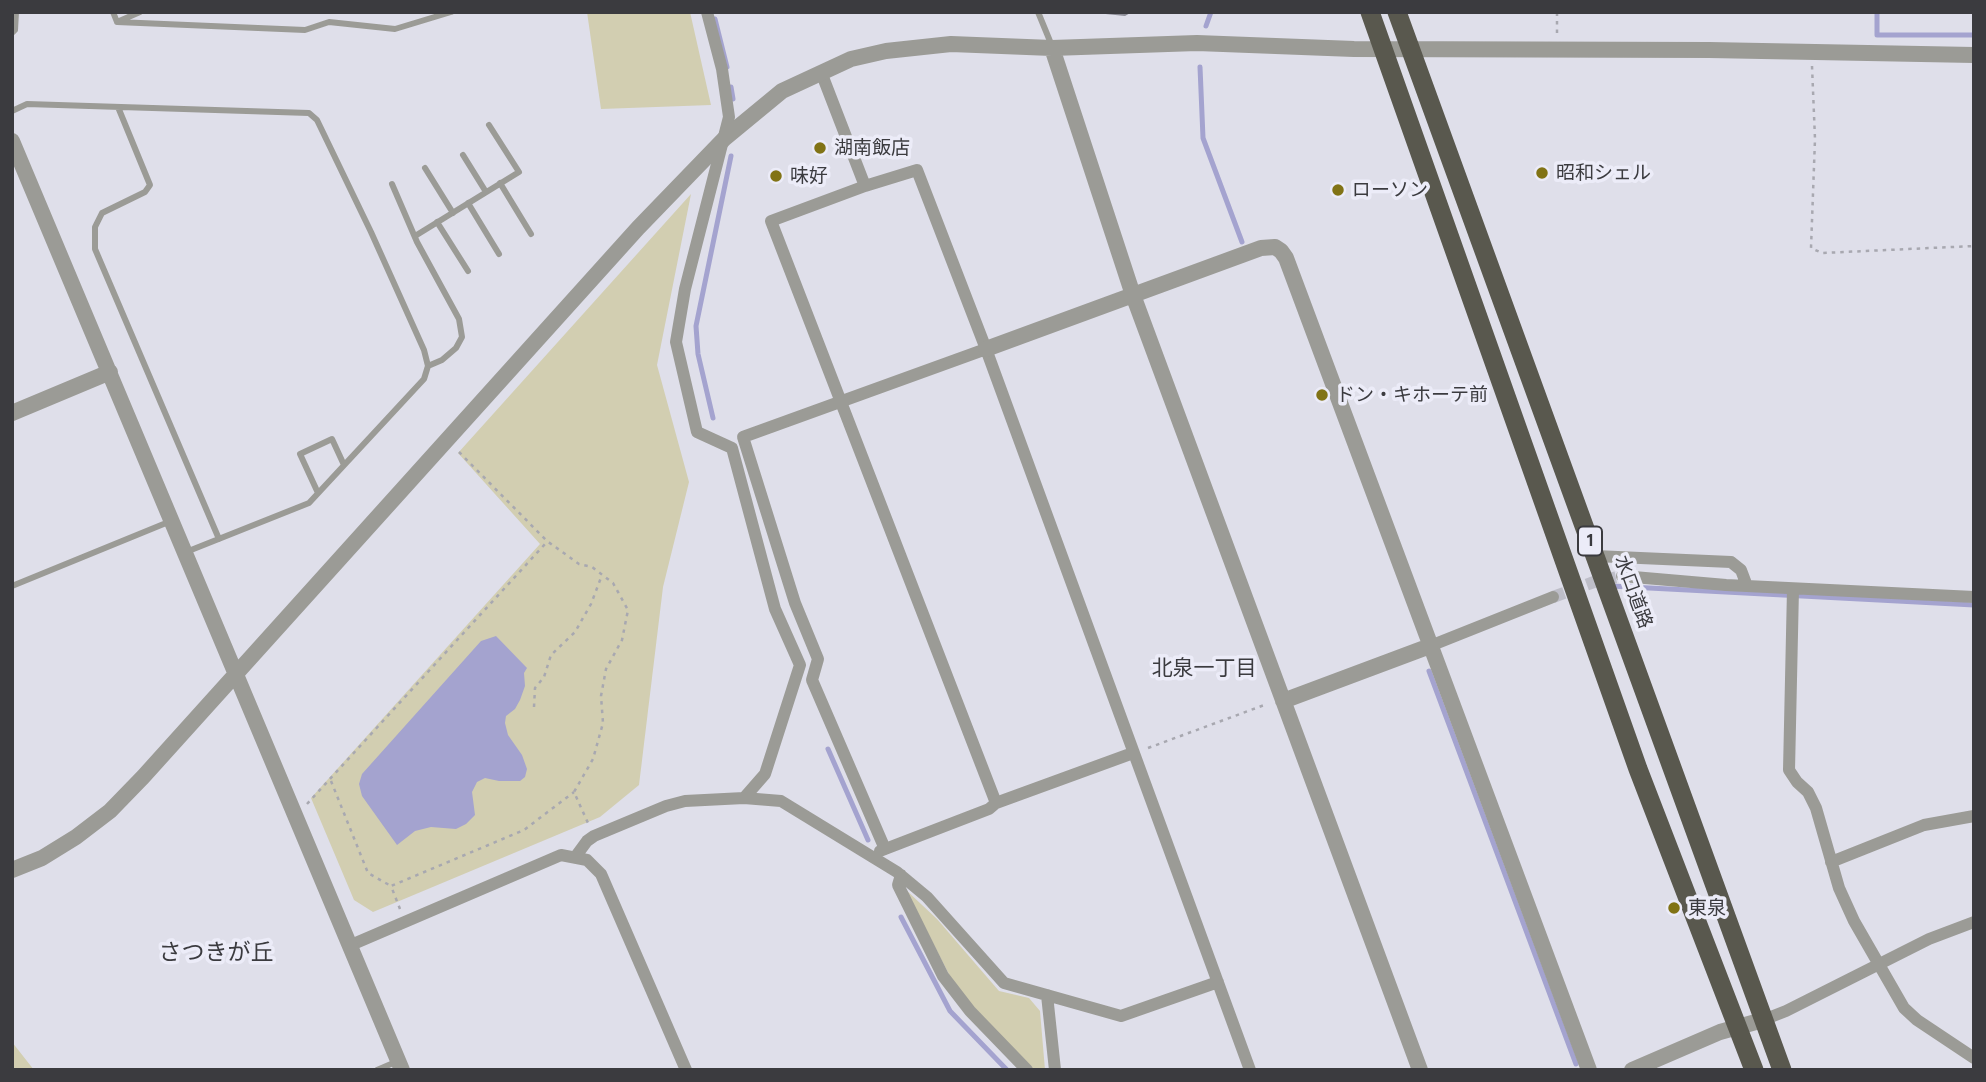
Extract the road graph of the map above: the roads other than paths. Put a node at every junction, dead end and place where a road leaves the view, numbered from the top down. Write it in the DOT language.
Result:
graph roads {
  1 [pos="16,12"];
  2 [pos="113,12"];
  3 [pos="140,12"];
  4 [pos="325,12"];
  5 [pos="451,12"];
  6 [pos="707,12"];
  7 [pos="1038,12"];
  8 [pos="1370,12"];
  9 [pos="1396,12"];
  10 [pos="117,22"];
  11 [pos="329,22"];
  12 [pos="12,33"];
  13 [pos="1052,48"];
  14 [pos="1384,49"];
  15 [pos="1410,50"];
  16 [pos="1974,55"];
  17 [pos="821,72"];
  18 [pos="118,107"];
  19 [pos="12,111"];
  20 [pos="489,125"];
  21 [pos="725,138"];
  22 [pos="12,141"];
  23 [pos="463,155"];
  24 [pos="425,167"];
  25 [pos="500,183"];
  26 [pos="392,184"];
  27 [pos="865,186"];
  28 [pos="486,192"];
  29 [pos="468,203"];
  30 [pos="453,213"];
  31 [pos="437,222"];
  32 [pos="531,234"];
  33 [pos="415,236"];
  34 [pos="499,254"];
  35 [pos="468,271"];
  36 [pos="1133,295"];
  37 [pos="986,349"];
  38 [pos="428,366"];
  39 [pos="110,372"];
  40 [pos="840,403"];
  41 [pos="12,413"];
  42 [pos="344,465"];
  43 [pos="318,493"];
  44 [pos="173,521"];
  45 [pos="219,539"];
  46 [pos="186,552"];
  47 [pos="1595,556"];
  48 [pos="1622,576"];
  49 [pos="12,586"];
  50 [pos="1747,586"];
  51 [pos="1793,589"];
  52 [pos="1553,597"];
  53 [pos="1974,597"];
  54 [pos="1430,646"];
  55 [pos="812,647"];
  56 [pos="796,654"];
  57 [pos="238,674"];
  58 [pos="1283,701"];
  59 [pos="1133,753"];
  60 [pos="744,798"];
  61 [pos="996,803"];
  62 [pos="1974,816"];
  63 [pos="885,849"];
  64 [pos="870,855"];
  65 [pos="576,856"];
  66 [pos="1832,862"];
  67 [pos="12,870"];
  68 [pos="901,875"];
  69 [pos="1974,922"];
  70 [pos="351,945"];
  71 [pos="1881,964"];
  72 [pos="1218,982"];
  73 [pos="1047,995"];
  74 [pos="1763,1020"];
  75 [pos="1738,1027"];
  76 [pos="1974,1058"];
  77 [pos="401,1065"];
  78 [pos="377,1070"];
  79 [pos="686,1070"];
  80 [pos="1027,1070"];
  81 [pos="1055,1070"];
  82 [pos="1250,1070"];
  83 [pos="1420,1070"];
  84 [pos="1589,1070"];
  85 [pos="1632,1070"];
  86 [pos="1754,1070"];
  87 [pos="1782,1070"];
  1 -- 12 [label="lane"];
  2 -- 10 [label="lane"];
  3 -- 10 [label="lane"];
  4 -- 11 [label="lane"];
  5 -- 11 [label="lane"];
  6 -- 21 [label="street"];
  7 -- 13 [label="lane"];
  8 -- 14 [label="highway, 1"];
  9 -- 15 [label="highway, 水口道路 / 1"];
  10 -- 11 [label="lane"];
  13 -- 14 [label="street"];
  13 -- 17 [label="street"];
  13 -- 36 [label="street"];
  14 -- 15 [label="street"];
  14 -- 75 [label="highway, 1"];
  15 -- 16 [label="street"];
  15 -- 47 [label="highway, 水口道路 / 1"];
  17 -- 21 [label="street"];
  17 -- 27 [label="street"];
  18 -- 19 [label="lane"];
  18 -- 38 [label="lane"];
  18 -- 45 [label="lane"];
  20 -- 25 [label="lane"];
  21 -- 56 [label="street"];
  21 -- 57 [label="street"];
  22 -- 39 [label="street"];
  23 -- 28 [label="lane"];
  24 -- 30 [label="lane"];
  25 -- 28 [label="lane"];
  25 -- 32 [label="lane"];
  26 -- 33 [label="lane"];
  27 -- 37 [label="street"];
  27 -- 40 [label="street"];
  28 -- 29 [label="lane"];
  29 -- 30 [label="lane"];
  29 -- 34 [label="lane"];
  30 -- 31 [label="lane"];
  31 -- 33 [label="lane"];
  31 -- 35 [label="lane"];
  33 -- 38 [label="lane"];
  36 -- 37 [label="street"];
  36 -- 54 [label="street"];
  36 -- 58 [label="street"];
  37 -- 40 [label="street"];
  37 -- 59 [label="street"];
  38 -- 42 [label="lane"];
  39 -- 41 [label="street"];
  39 -- 44 [label="street"];
  40 -- 55 [label="street"];
  40 -- 61 [label="street"];
  42 -- 43 [label="lane"];
  42 -- 43 [label="lane"];
  43 -- 45 [label="lane"];
  44 -- 46 [label="street"];
  44 -- 49 [label="lane"];
  45 -- 46 [label="lane"];
  46 -- 57 [label="street"];
  47 -- 50 [label="street"];
  47 -- 74 [label="highway, 水口道路 / 1"];
  48 -- 50 [label="street"];
  50 -- 51 [label="street"];
  51 -- 53 [label="street"];
  51 -- 66 [label="street"];
  52 -- 54 [label="street"];
  54 -- 58 [label="street"];
  54 -- 84 [label="street"];
  55 -- 56 [label="street"];
  55 -- 63 [label="street"];
  56 -- 60 [label="street"];
  57 -- 67 [label="street"];
  57 -- 70 [label="street"];
  58 -- 83 [label="street"];
  59 -- 61 [label="street"];
  59 -- 72 [label="street"];
  60 -- 64 [label="street"];
  60 -- 65 [label="street"];
  61 -- 63 [label="street"];
  62 -- 66 [label="street"];
  63 -- 64 [label="street"];
  64 -- 68 [label="street"];
  65 -- 70 [label="street"];
  65 -- 79 [label="street"];
  66 -- 71 [label="street"];
  68 -- 73 [label="street"];
  68 -- 80 [label="street"];
  69 -- 71 [label="street"];
  70 -- 77 [label="street"];
  71 -- 74 [label="street"];
  71 -- 76 [label="street"];
  72 -- 73 [label="street"];
  72 -- 82 [label="street"];
  73 -- 81 [label="street"];
  74 -- 75 [label="street"];
  74 -- 87 [label="highway, 水口道路 / 1"];
  75 -- 85 [label="street"];
  75 -- 86 [label="highway, 1"];
  77 -- 78 [label="lane"];
}
